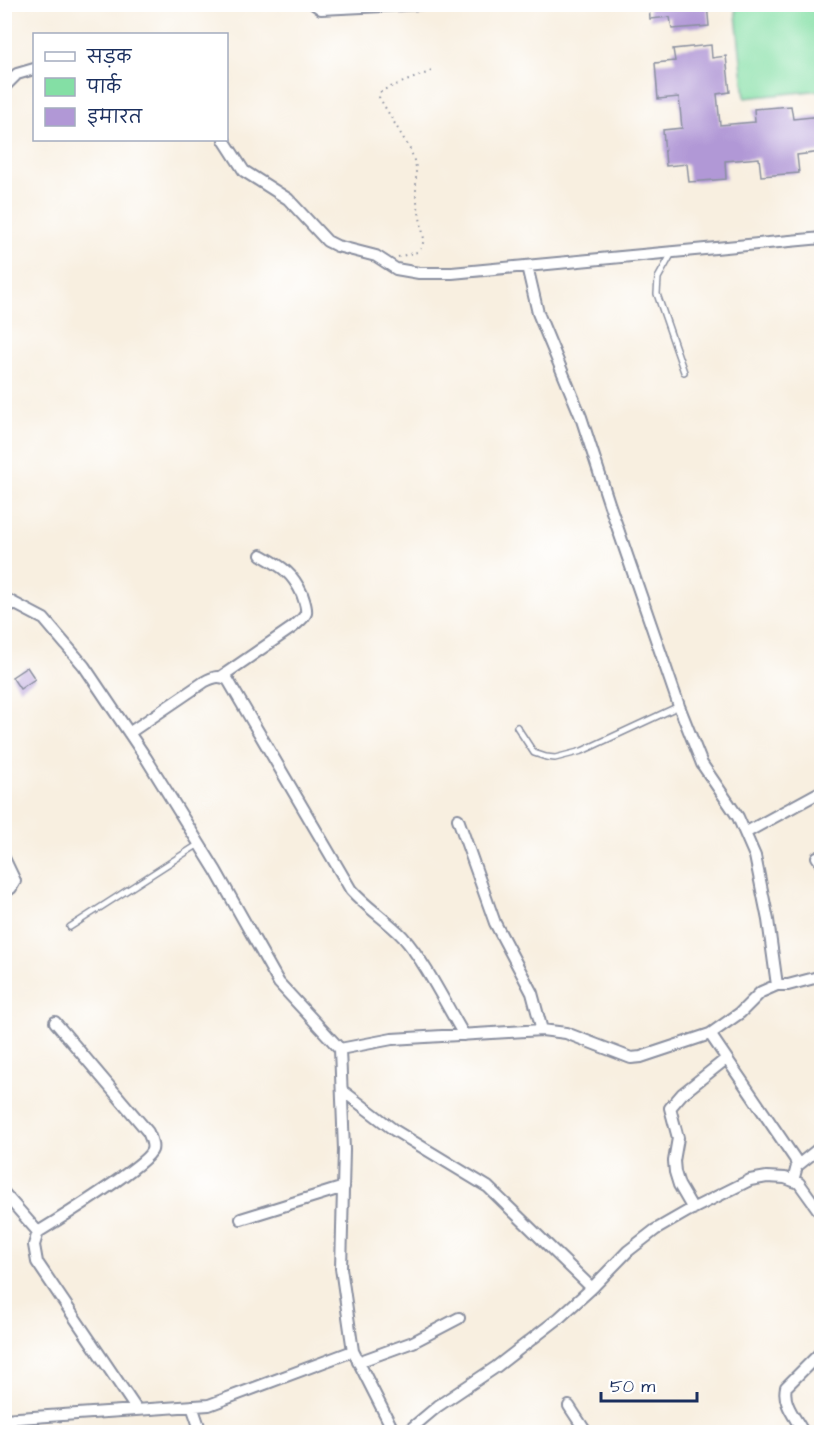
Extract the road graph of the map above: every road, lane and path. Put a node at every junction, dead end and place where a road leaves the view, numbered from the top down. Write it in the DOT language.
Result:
graph roads {
  1 [pos="314,4"];
  2 [pos="424,4"];
  3 [pos="33,69"];
  4 [pos="432,71"];
  5 [pos="4,87"];
  6 [pos="225,141"];
  7 [pos="822,238"];
  8 [pos="672,252"];
  9 [pos="381,259"];
  10 [pos="527,266"];
  11 [pos="684,372"];
  12 [pos="261,555"];
  13 [pos="4,598"];
  14 [pos="222,676"];
  15 [pos="679,706"];
  16 [pos="517,727"];
  17 [pos="129,733"];
  18 [pos="822,791"];
  19 [pos="458,819"];
  20 [pos="745,834"];
  21 [pos="199,844"];
  22 [pos="4,858"];
  23 [pos="4,893"];
  24 [pos="70,927"];
  25 [pos="822,976"];
  26 [pos="777,985"];
  27 [pos="56,1022"];
  28 [pos="542,1030"];
  29 [pos="710,1034"];
  30 [pos="464,1035"];
  31 [pos="340,1049"];
  32 [pos="726,1059"];
  33 [pos="343,1091"];
  34 [pos="822,1146"];
  35 [pos="797,1166"];
  36 [pos="793,1181"];
  37 [pos="344,1187"];
  38 [pos="4,1193"];
  39 [pos="693,1209"];
  40 [pos="822,1215"];
  41 [pos="241,1219"];
  42 [pos="38,1233"];
  43 [pos="592,1288"];
  44 [pos="459,1318"];
  45 [pos="352,1351"];
  46 [pos="822,1351"];
  47 [pos="358,1362"];
  48 [pos="192,1406"];
  49 [pos="570,1406"];
  50 [pos="137,1410"];
  51 [pos="4,1419"];
  52 [pos="201,1432"];
  53 [pos="394,1432"];
  54 [pos="407,1432"];
  55 [pos="586,1432"];
  56 [pos="803,1432"];
  1 -- 2 [label="street"];
  3 -- 5 [label="street"];
  4 -- 9 [label="path"];
  6 -- 9 [label="street"];
  7 -- 8 [label="street"];
  8 -- 10 [label="street"];
  8 -- 11 [label="lane"];
  9 -- 10 [label="street"];
  10 -- 15 [label="street"];
  12 -- 14 [label="street"];
  13 -- 17 [label="street"];
  14 -- 17 [label="street"];
  14 -- 30 [label="street"];
  15 -- 16 [label="lane"];
  15 -- 20 [label="street"];
  17 -- 21 [label="street"];
  18 -- 20 [label="street"];
  19 -- 28 [label="street"];
  20 -- 26 [label="street"];
  21 -- 24 [label="lane"];
  21 -- 31 [label="street"];
  22 -- 23 [label="street"];
  25 -- 26 [label="street"];
  26 -- 29 [label="street"];
  27 -- 42 [label="street"];
  28 -- 29 [label="street"];
  28 -- 30 [label="street"];
  29 -- 32 [label="street"];
  30 -- 31 [label="street"];
  31 -- 33 [label="street"];
  32 -- 35 [label="street"];
  32 -- 39 [label="street"];
  33 -- 37 [label="street"];
  33 -- 43 [label="street"];
  34 -- 35 [label="street"];
  35 -- 36 [label="street"];
  36 -- 39 [label="street"];
  36 -- 40 [label="street"];
  37 -- 41 [label="street"];
  37 -- 45 [label="street"];
  38 -- 42 [label="street"];
  39 -- 43 [label="street"];
  42 -- 50 [label="street"];
  43 -- 54 [label="street"];
  44 -- 47 [label="street"];
  45 -- 47 [label="street"];
  45 -- 48 [label="street"];
  46 -- 56 [label="street"];
  47 -- 53 [label="street"];
  48 -- 50 [label="street"];
  48 -- 52 [label="street"];
  49 -- 55 [label="street"];
  50 -- 51 [label="street"];
}
